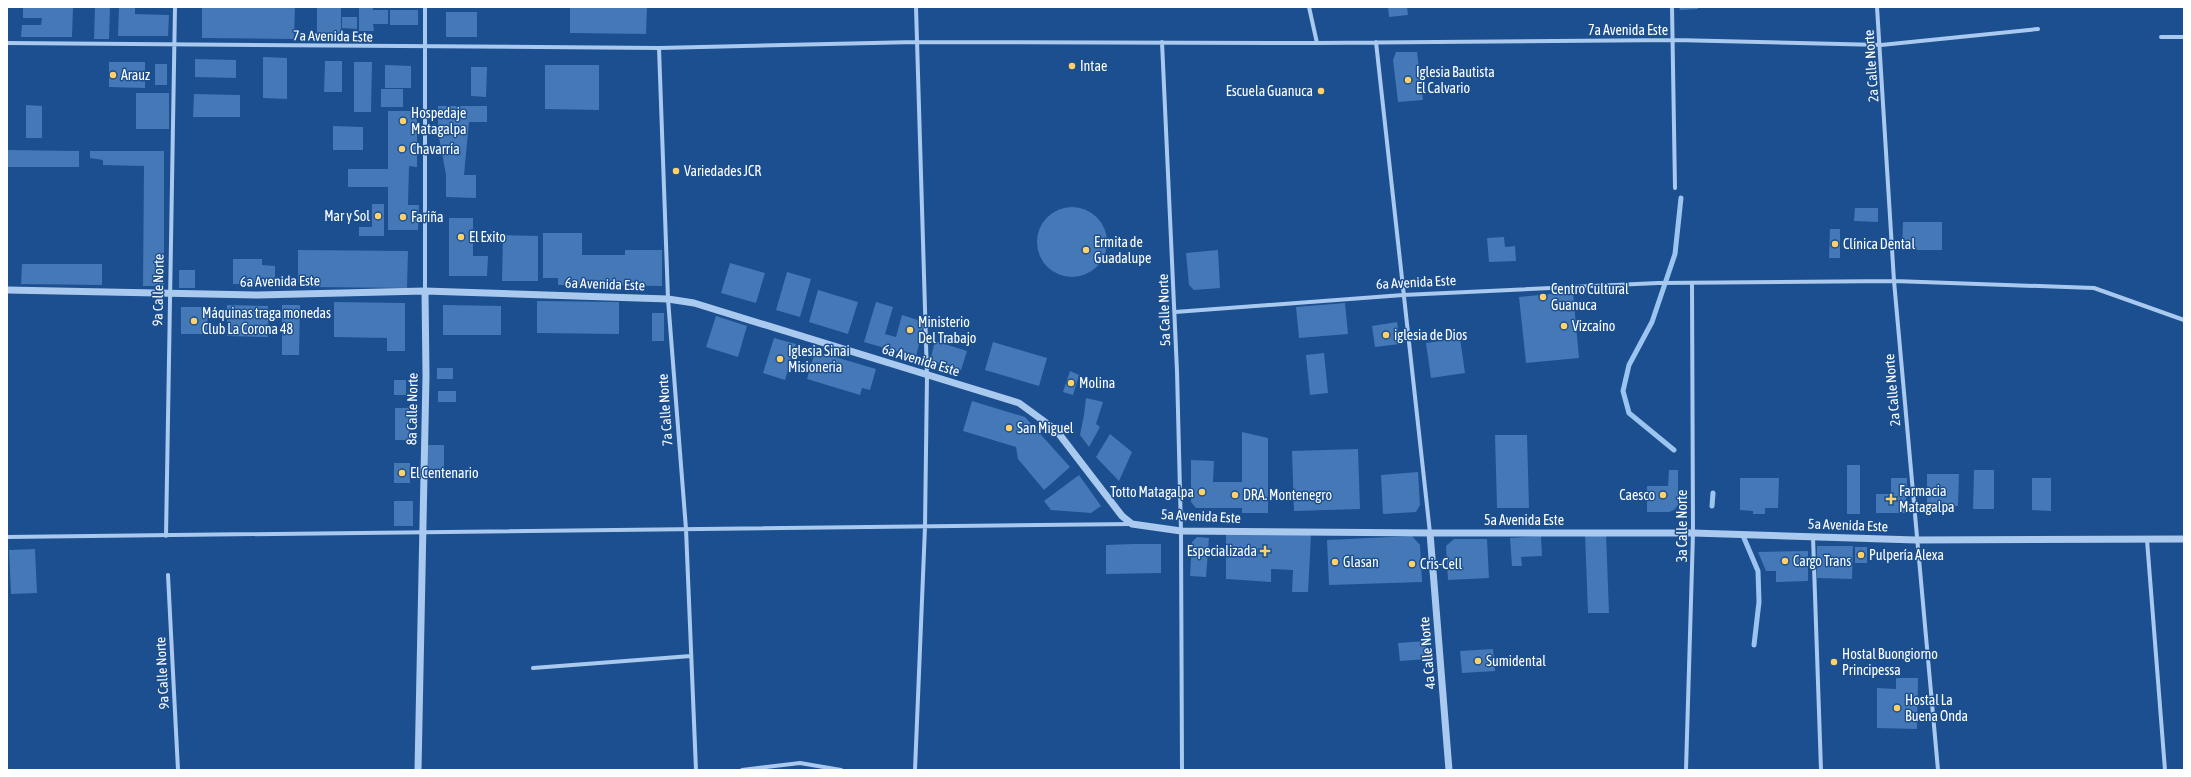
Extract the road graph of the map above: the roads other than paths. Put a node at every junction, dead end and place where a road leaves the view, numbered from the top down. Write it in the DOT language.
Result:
graph roads {
  1 [pos="175,7"];
  2 [pos="425,7"];
  3 [pos="916,7"];
  4 [pos="1309,7"];
  5 [pos="1672,7"];
  6 [pos="1877,7"];
  7 [pos="2038,29"];
  8 [pos="2161,37"];
  9 [pos="2184,37"];
  10 [pos="1674,40"];
  11 [pos="916,42"];
  12 [pos="1162,42"];
  13 [pos="1376,42"];
  14 [pos="7,43"];
  15 [pos="1317,43"];
  16 [pos="1881,44"];
  17 [pos="174,45"];
  18 [pos="425,48"];
  19 [pos="658,48"];
  20 [pos="1675,188"];
  21 [pos="1894,281"];
  22 [pos="1692,283"];
  23 [pos="7,290"];
  24 [pos="425,291"];
  25 [pos="169,293"];
  26 [pos="1403,295"];
  27 [pos="668,299"];
  28 [pos="1175,312"];
  29 [pos="2184,320"];
  30 [pos="927,376"];
  31 [pos="1132,524"];
  32 [pos="925,527"];
  33 [pos="686,529"];
  34 [pos="423,531"];
  35 [pos="1181,531"];
  36 [pos="1693,533"];
  37 [pos="1430,534"];
  38 [pos="166,536"];
  39 [pos="7,537"];
  40 [pos="1813,537"];
  41 [pos="2184,539"];
  42 [pos="1916,540"];
  43 [pos="2147,540"];
  44 [pos="168,575"];
  45 [pos="691,656"];
  46 [pos="533,668"];
  47 [pos="764,769"];
  48 [pos="178,770"];
  49 [pos="418,770"];
  50 [pos="696,770"];
  51 [pos="742,770"];
  52 [pos="842,770"];
  53 [pos="915,770"];
  54 [pos="1182,770"];
  55 [pos="1450,770"];
  56 [pos="1686,770"];
  57 [pos="1821,770"];
  58 [pos="1938,770"];
  59 [pos="2165,770"];
  1 -- 17 [label="street, 9a Calle Norte"];
  2 -- 18 [label="street, 8a Calle Norte"];
  3 -- 11 [label="street"];
  4 -- 15 [label="street"];
  5 -- 10 [label="street"];
  6 -- 16 [label="street, 2a Calle Norte"];
  7 -- 16 [label="street, 7a Avenida Este"];
  8 -- 9 [label="street"];
  10 -- 13 [label="street, 7a Avenida Este"];
  10 -- 16 [label="street, 7a Avenida Este"];
  10 -- 20 [label="street"];
  11 -- 12 [label="street, 7a Avenida Este"];
  11 -- 19 [label="street, 7a Avenida Este"];
  11 -- 30 [label="street"];
  12 -- 15 [label="street, 7a Avenida Este"];
  12 -- 28 [label="street, 5a Calle Norte"];
  13 -- 15 [label="street, 7a Avenida Este"];
  13 -- 26 [label="street"];
  14 -- 17 [label="street, 7a Avenida Este"];
  16 -- 21 [label="street, 2a Calle Norte"];
  17 -- 18 [label="street, 7a Avenida Este"];
  17 -- 25 [label="street, 9a Calle Norte"];
  18 -- 19 [label="street, 7a Avenida Este"];
  18 -- 24 [label="street, 8a Calle Norte"];
  19 -- 27 [label="street, 7a Calle Norte"];
  21 -- 22 [label="street, 6a Avenida Este"];
  21 -- 29 [label="street, 6a Avenida Este"];
  21 -- 42 [label="street, 2a Calle Norte"];
  22 -- 26 [label="street, 6a Avenida Este"];
  22 -- 36 [label="street, 3a Calle Norte"];
  23 -- 25 [label="street, 6a Avenida Este"];
  24 -- 25 [label="street, 6a Avenida Este"];
  24 -- 27 [label="street, 6a Avenida Este"];
  24 -- 34 [label="street, 8a Calle Norte"];
  25 -- 38 [label="street, 9a Calle Norte"];
  26 -- 28 [label="street, 6a Avenida Este"];
  26 -- 37 [label="street"];
  27 -- 30 [label="street, 6a Avenida Este"];
  27 -- 33 [label="street, 7a Calle Norte"];
  28 -- 35 [label="street, 5a Calle Norte"];
  30 -- 31 [label="street, 6a Avenida Este"];
  30 -- 32 [label="street"];
  31 -- 32 [label="street"];
  31 -- 35 [label="street, 5a Avenida Este"];
  32 -- 33 [label="street"];
  32 -- 53 [label="street"];
  33 -- 34 [label="street"];
  33 -- 45 [label="street, 7a Calle Norte"];
  34 -- 38 [label="street"];
  34 -- 49 [label="street, 8a Calle Norte"];
  35 -- 37 [label="street, 5a Avenida Este"];
  35 -- 54 [label="street, 5a Calle Norte"];
  36 -- 37 [label="street, 5a Avenida Este"];
  36 -- 40 [label="street, 5a Avenida Este"];
  36 -- 56 [label="street, 3a Calle Norte"];
  37 -- 55 [label="street, 4a Calle Norte"];
  38 -- 39 [label="street"];
  40 -- 42 [label="street, 5a Avenida Este"];
  40 -- 57 [label="street"];
  41 -- 43 [label="street, 5a Avenida Este"];
  42 -- 43 [label="street, 5a Avenida Este"];
  42 -- 58 [label="street, 2a Calle Norte"];
  43 -- 59 [label="street"];
  44 -- 48 [label="street, 9a Calle Norte"];
  45 -- 46 [label="street"];
  45 -- 50 [label="street, 7a Calle Norte"];
  47 -- 51 [label="street"];
  47 -- 52 [label="street"];
}
